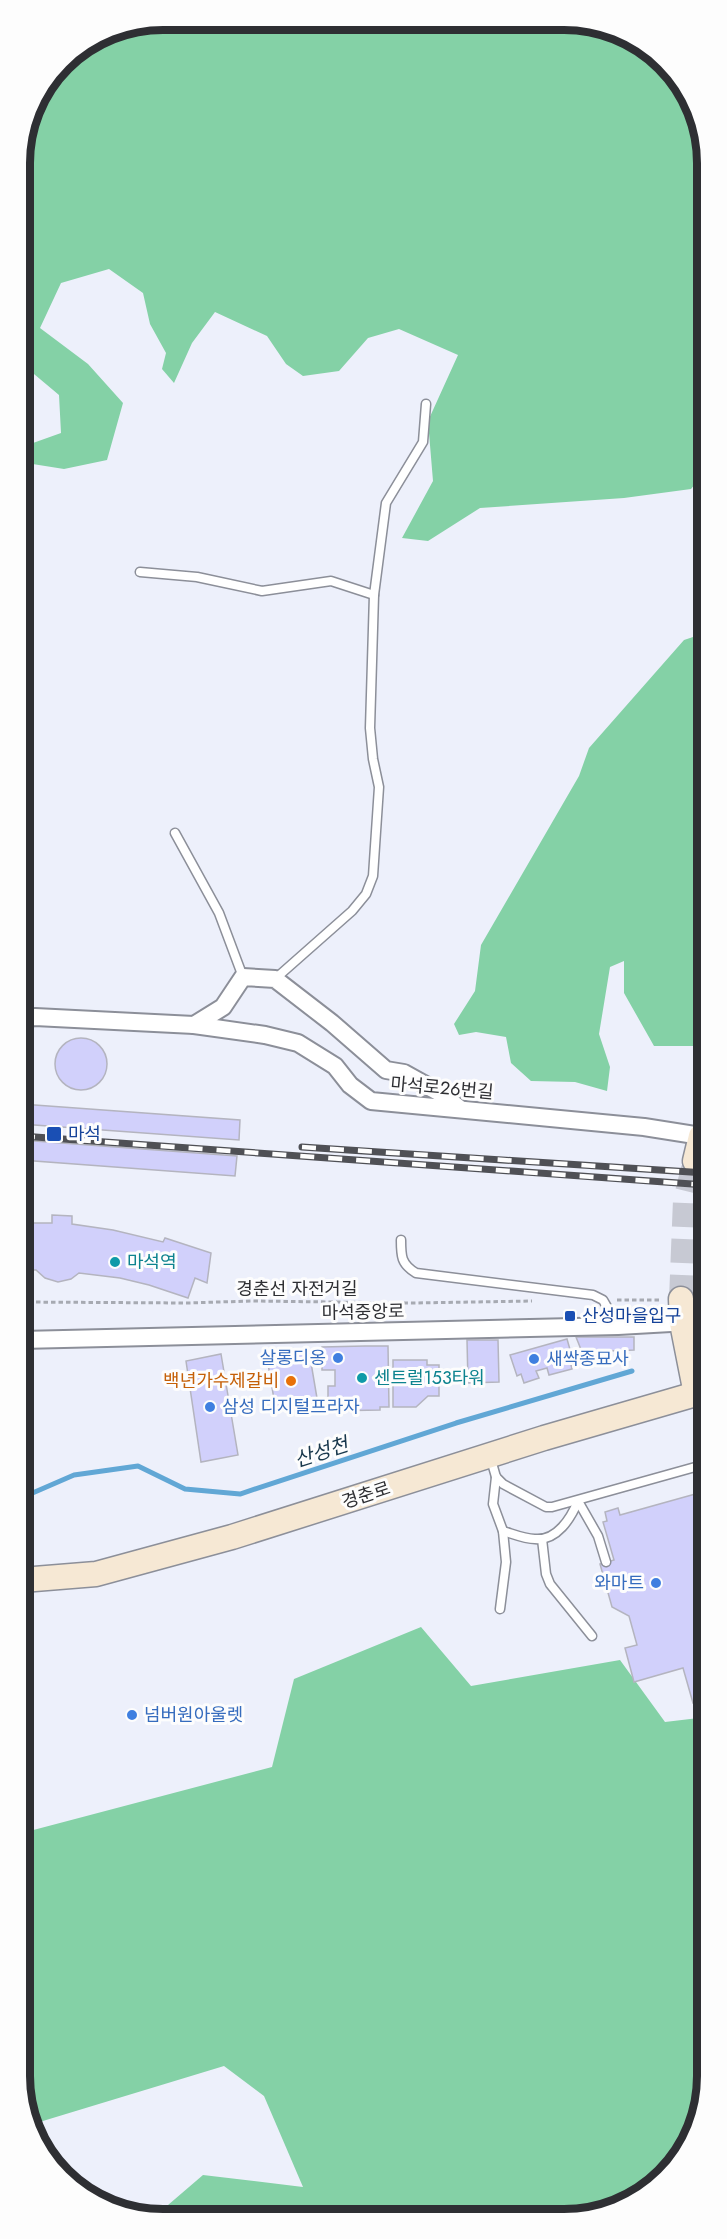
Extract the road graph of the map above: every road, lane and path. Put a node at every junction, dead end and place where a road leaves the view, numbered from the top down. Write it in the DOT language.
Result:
graph roads {
  1 [pos="426,404"];
  2 [pos="140,572"];
  3 [pos="374,595"];
  4 [pos="175,833"];
  5 [pos="243,977"];
  6 [pos="275,979"];
  7 [pos="30,1018"];
  8 [pos="194,1025"];
  9 [pos="459,1108"];
  10 [pos="697,1136"];
  11 [pos="697,1156"];
  12 [pos="695,1161"];
  13 [pos="401,1240"];
  14 [pos="603,1300"];
  15 [pos="543,1301"];
  16 [pos="30,1302"];
  17 [pos="681,1311"];
  18 [pos="697,1318"];
  19 [pos="618,1326"];
  20 [pos="30,1340"];
  21 [pos="697,1377"];
  22 [pos="697,1394"];
  23 [pos="493,1466"];
  24 [pos="697,1467"];
  25 [pos="578,1501"];
  26 [pos="503,1531"];
  27 [pos="542,1539"];
  28 [pos="606,1562"];
  29 [pos="30,1579"];
  30 [pos="500,1609"];
  31 [pos="592,1636"];
  1 -- 3 [label="lane"];
  2 -- 3 [label="lane"];
  3 -- 6 [label="lane"];
  4 -- 5 [label="lane"];
  5 -- 6 [label="street"];
  5 -- 8 [label="street"];
  6 -- 9 [label="street"];
  7 -- 8 [label="street, 마석로26번길"];
  8 -- 9 [label="street, 마석로26번길"];
  9 -- 10 [label="street, 마석로26번길"];
  11 -- 12 [label="street"];
  13 -- 14 [label="lane"];
  14 -- 17 [label="path"];
  14 -- 19 [label="lane"];
  15 -- 16 [label="path, 경춘선 자전거길"];
  17 -- 18 [label="street, 마석중앙로"];
  17 -- 19 [label="street, 마석중앙로"];
  17 -- 21 [label="street"];
  19 -- 20 [label="street, 마석중앙로"];
  22 -- 23 [label="street, 경춘로"];
  23 -- 25 [label="lane"];
  23 -- 26 [label="lane"];
  23 -- 29 [label="street, 경춘로"];
  24 -- 25 [label="lane"];
  25 -- 27 [label="lane"];
  25 -- 28 [label="lane"];
  26 -- 27 [label="lane"];
  26 -- 30 [label="lane"];
  27 -- 31 [label="lane"];
}
